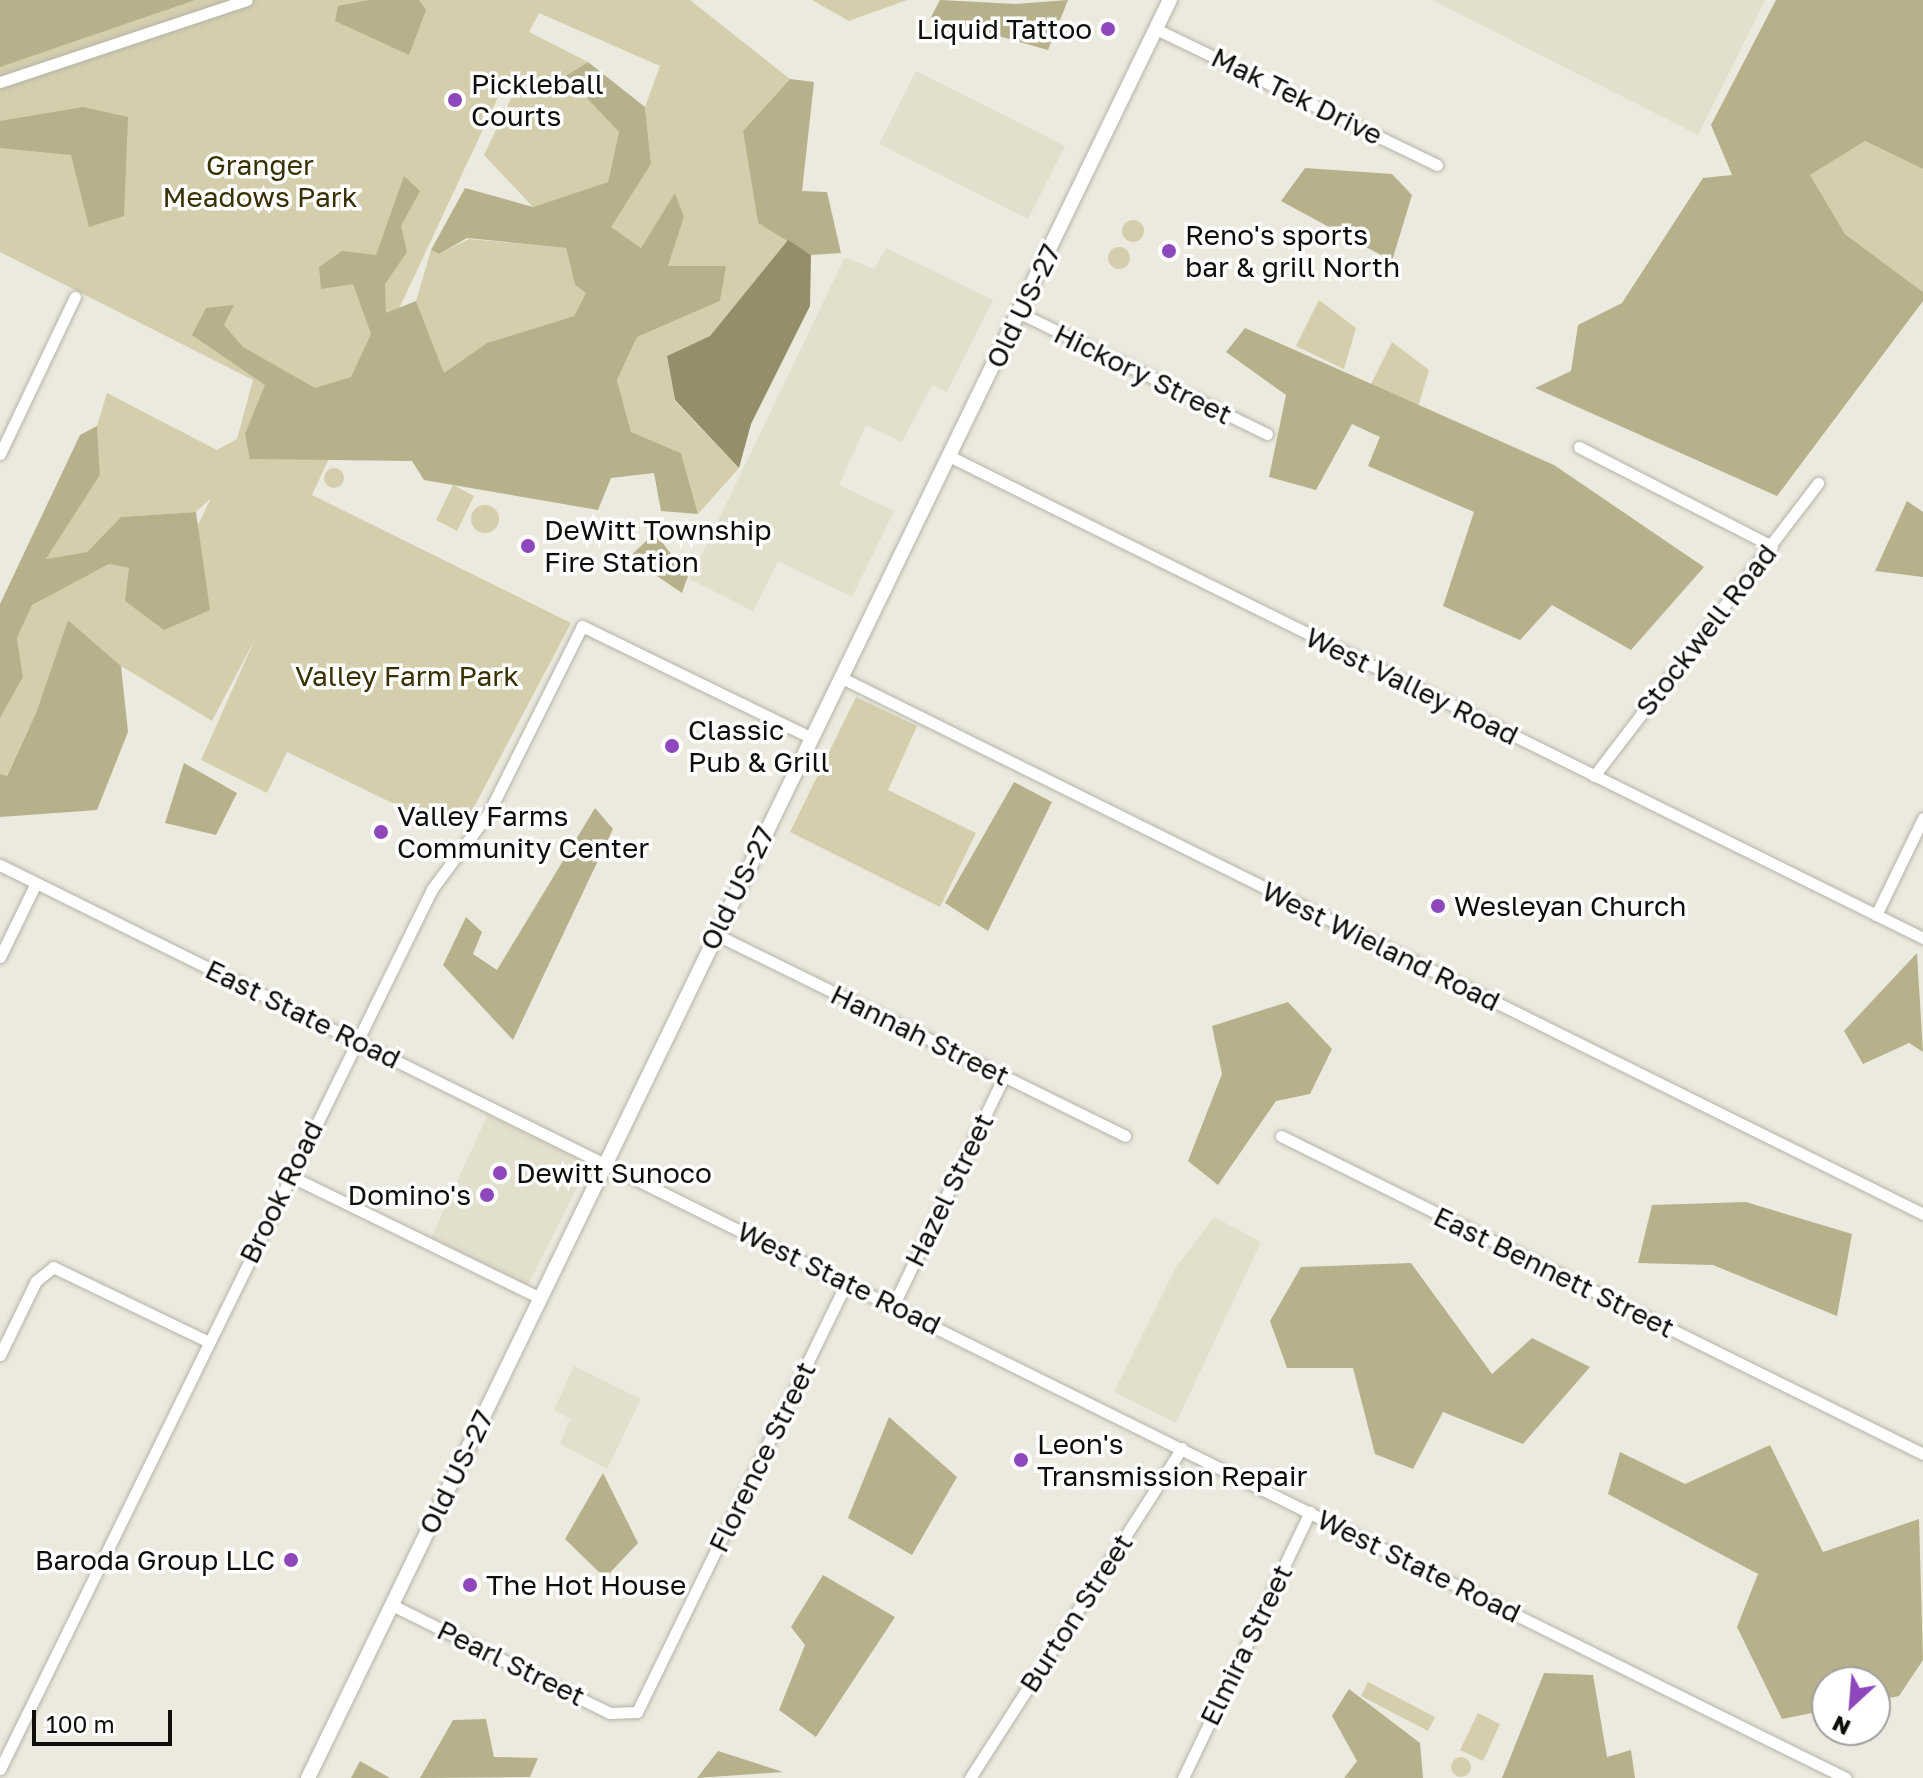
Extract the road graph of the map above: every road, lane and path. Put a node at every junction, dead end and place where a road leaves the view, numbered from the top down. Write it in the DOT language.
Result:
graph roads {
  1 [pos="247,0"];
  2 [pos="1170,0"];
  3 [pos="1156,29"];
  4 [pos="0,82"];
  5 [pos="1437,165"];
  6 [pos="75,297"];
  7 [pos="1020,313"];
  8 [pos="1267,434"];
  9 [pos="1579,447"];
  10 [pos="0,454"];
  11 [pos="949,456"];
  12 [pos="1818,483"];
  13 [pos="1772,546"];
  14 [pos="840,677"];
  15 [pos="810,737"];
  16 [pos="1594,776"];
  17 [pos="1923,818"];
  18 [pos="0,865"];
  19 [pos="36,883"];
  20 [pos="1876,915"];
  21 [pos="715,934"];
  22 [pos="1923,938"];
  23 [pos="0,957"];
  24 [pos="357,1040"];
  25 [pos="1004,1076"];
  26 [pos="1125,1136"];
  27 [pos="1281,1136"];
  28 [pos="606,1162"];
  29 [pos="288,1175"];
  30 [pos="1923,1214"];
  31 [pos="847,1282"];
  32 [pos="540,1298"];
  33 [pos="894,1304"];
  34 [pos="207,1341"];
  35 [pos="0,1355"];
  36 [pos="1182,1448"];
  37 [pos="1923,1454"];
  38 [pos="1310,1512"];
  39 [pos="392,1605"];
  40 [pos="631,1716"];
  41 [pos="0,1769"];
  42 [pos="308,1778"];
  43 [pos="970,1778"];
  44 [pos="1183,1778"];
  45 [pos="1846,1778"];
  1 -- 4 [label="street"];
  2 -- 3 [label="main road, Old US-27"];
  3 -- 5 [label="street, Mak Tek Drive"];
  3 -- 7 [label="main road, Old US-27"];
  6 -- 10 [label="street"];
  7 -- 8 [label="street, Hickory Street"];
  7 -- 11 [label="main road, Old US-27"];
  9 -- 13 [label="street"];
  11 -- 14 [label="main road, Old US-27"];
  11 -- 16 [label="street, West Valley Road"];
  12 -- 13 [label="street, Stockwell Road"];
  13 -- 16 [label="street, Stockwell Road"];
  14 -- 15 [label="main road, Old US-27"];
  14 -- 30 [label="street, West Wieland Road"];
  15 -- 21 [label="main road, Old US-27"];
  15 -- 24 [label="street, Brook Road"];
  16 -- 20 [label="street, West Valley Road"];
  17 -- 20 [label="street"];
  18 -- 19 [label="street, East State Road"];
  19 -- 23 [label="street"];
  19 -- 24 [label="street, East State Road"];
  20 -- 22 [label="street, West Valley Road"];
  21 -- 25 [label="street, Hannah Street"];
  21 -- 28 [label="main road, Old US-27"];
  24 -- 28 [label="street, East State Road"];
  24 -- 29 [label="street, Brook Road"];
  25 -- 26 [label="street, Hannah Street"];
  25 -- 33 [label="street, Hazel Street"];
  27 -- 37 [label="street, East Bennett Street"];
  28 -- 31 [label="street, West State Road"];
  28 -- 32 [label="main road, Old US-27"];
  29 -- 32 [label="street"];
  29 -- 34 [label="street, Brook Road"];
  31 -- 33 [label="street, West State Road"];
  31 -- 40 [label="street, Florence Street"];
  32 -- 39 [label="main road, Old US-27"];
  33 -- 36 [label="street, West State Road"];
  34 -- 35 [label="street"];
  34 -- 41 [label="street, Brook Road"];
  36 -- 38 [label="street, West State Road"];
  36 -- 43 [label="street, Burton Street"];
  38 -- 44 [label="street, Elmira Street"];
  38 -- 45 [label="street, West State Road"];
  39 -- 40 [label="street, Pearl Street"];
  39 -- 42 [label="main road, Old US-27"];
}
